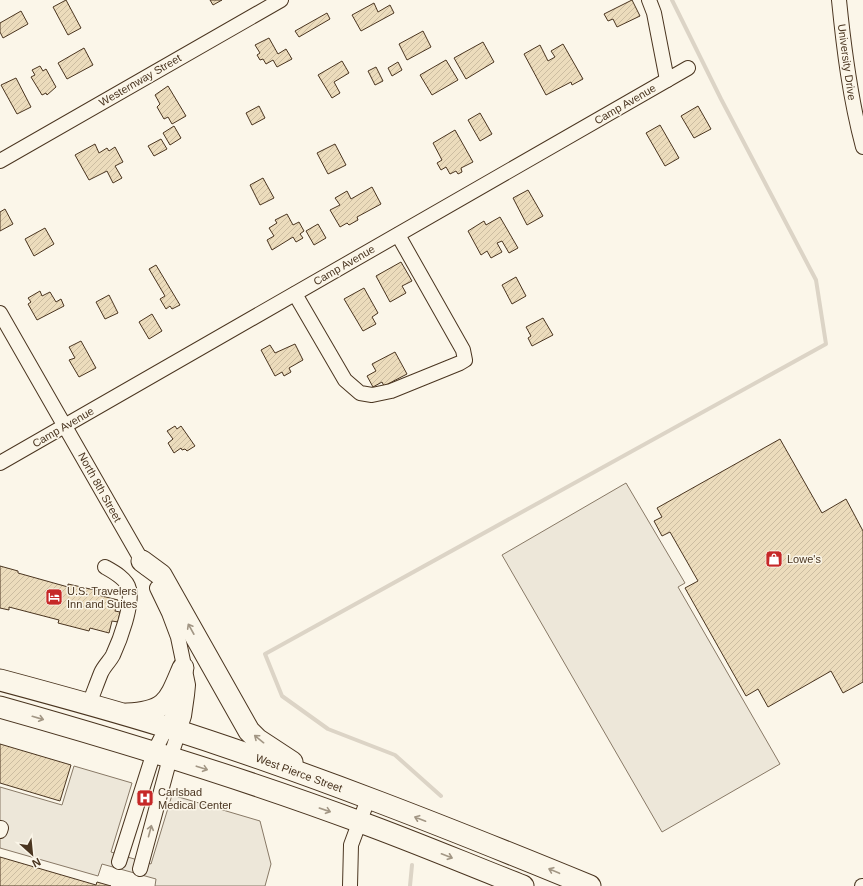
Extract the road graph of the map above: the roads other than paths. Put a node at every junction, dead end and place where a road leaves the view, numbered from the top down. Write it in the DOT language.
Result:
graph roads {
  1 [pos="281,0"];
  2 [pos="649,0"];
  3 [pos="839,0"];
  4 [pos="688,68"];
  5 [pos="667,80"];
  6 [pos="863,146"];
  7 [pos="0,161"];
  8 [pos="398,235"];
  9 [pos="295,294"];
  10 [pos="0,313"];
  11 [pos="65,426"];
  12 [pos="0,463"];
  13 [pos="142,561"];
  14 [pos="105,568"];
  15 [pos="183,668"];
  16 [pos="0,680"];
  17 [pos="89,704"];
  18 [pos="0,707"];
  19 [pos="120,714"];
  20 [pos="173,730"];
  21 [pos="162,755"];
  22 [pos="314,778"];
  23 [pos="368,799"];
  24 [pos="359,822"];
  25 [pos="119,862"];
  26 [pos="140,869"];
  27 [pos="350,886"];
  28 [pos="523,886"];
  29 [pos="590,886"];
  1 -- 7 [label="street, Westernway Street"];
  2 -- 5 [label="street"];
  3 -- 6 [label="street, University Drive"];
  4 -- 5 [label="street, Camp Avenue"];
  5 -- 8 [label="street, Camp Avenue"];
  8 -- 9 [label="street, Camp Avenue"];
  8 -- 9 [label="street"];
  9 -- 11 [label="street, Camp Avenue"];
  10 -- 11 [label="street, North 8th Street"];
  11 -- 12 [label="street, Camp Avenue"];
  11 -- 13 [label="street, North 8th Street"];
  13 -- 15 [label="street, North 8th Street"];
  22 -- 13 [label="highway, one-way"];
  14 -- 17 [label="street"];
  15 -- 19 [label="highway"];
  15 -- 20 [label="street, North 8th Street"];
  16 -- 17 [label="highway, West Pierce Street"];
  17 -- 19 [label="highway, West Pierce Street"];
  18 -- 21 [label="highway, one-way"];
  19 -- 20 [label="highway, West Pierce Street"];
  20 -- 21 [label="street, North 8th Street"];
  20 -- 22 [label="highway, West Pierce Street"];
  21 -- 24 [label="highway, one-way"];
  21 -- 25 [label="street"];
  26 -- 21 [label="street, one-way"];
  22 -- 23 [label="highway, West Pierce Street"];
  23 -- 24 [label="street"];
  29 -- 23 [label="highway, West Pierce Street, one-way"];
  24 -- 27 [label="street"];
  24 -- 28 [label="highway, one-way"];
}
